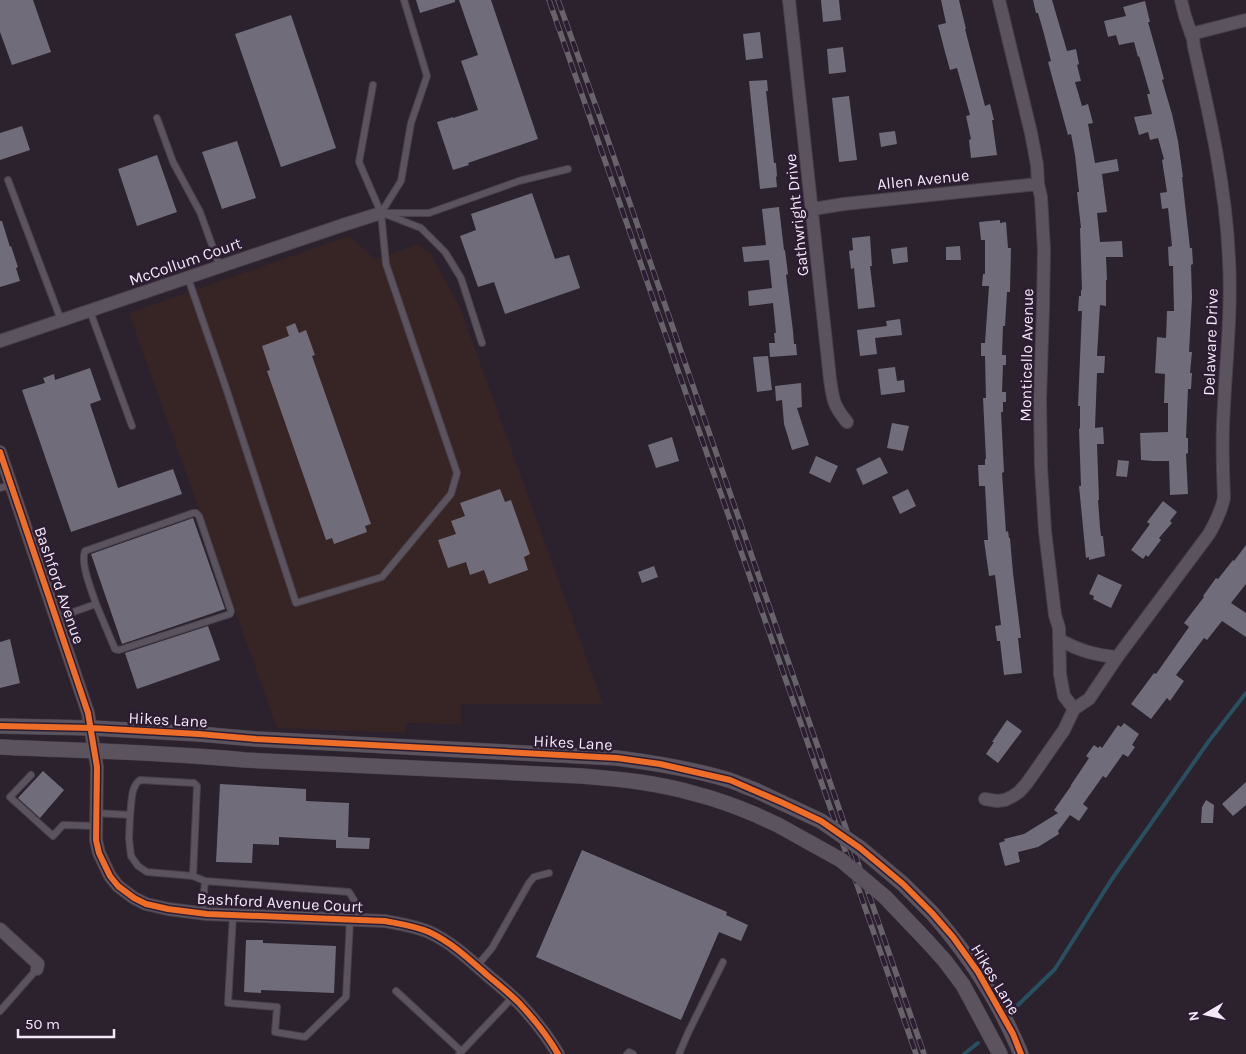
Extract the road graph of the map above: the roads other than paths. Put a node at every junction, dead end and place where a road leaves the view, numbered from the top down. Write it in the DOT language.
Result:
graph roads {
  1 [pos="404,0"];
  2 [pos="789,0"];
  3 [pos="999,0"];
  4 [pos="1181,0"];
  5 [pos="1246,20"];
  6 [pos="1191,34"];
  7 [pos="373,85"];
  8 [pos="157,118"];
  9 [pos="568,169"];
  10 [pos="8,180"];
  11 [pos="1038,184"];
  12 [pos="813,209"];
  13 [pos="381,213"];
  14 [pos="220,267"];
  15 [pos="188,278"];
  16 [pos="90,311"];
  17 [pos="61,320"];
  18 [pos="0,341"];
  19 [pos="482,343"];
  20 [pos="847,422"];
  21 [pos="132,426"];
  22 [pos="0,452"];
  23 [pos="6,487"];
  24 [pos="96,604"];
  25 [pos="56,618"];
  26 [pos="1060,640"];
  27 [pos="1117,657"];
  28 [pos="1074,710"];
  29 [pos="0,726"];
  30 [pos="92,728"];
  31 [pos="0,747"];
  32 [pos="95,751"];
  33 [pos="31,775"];
  34 [pos="985,799"];
  35 [pos="96,813"];
  36 [pos="130,815"];
  37 [pos="96,826"];
  38 [pos="549,873"];
  39 [pos="194,876"];
  40 [pos="205,881"];
  41 [pos="202,914"];
  42 [pos="233,916"];
  43 [pos="352,920"];
  44 [pos="0,929"];
  45 [pos="722,962"];
  46 [pos="477,966"];
  47 [pos="37,969"];
  48 [pos="396,991"];
  49 [pos="512,997"];
  50 [pos="0,1011"];
  51 [pos="460,1053"];
  52 [pos="558,1054"];
  53 [pos="627,1054"];
  54 [pos="633,1054"];
  55 [pos="679,1054"];
  56 [pos="1000,1054"];
  57 [pos="1021,1054"];
  1 -- 13 [label="lane"];
  2 -- 12 [label="street, Gathwright Drive"];
  3 -- 11 [label="street, Monticello Avenue"];
  4 -- 6 [label="street, Delaware Drive"];
  5 -- 6 [label="street"];
  6 -- 27 [label="street, Delaware Drive"];
  7 -- 13 [label="lane"];
  8 -- 14 [label="lane"];
  9 -- 13 [label="lane"];
  10 -- 17 [label="lane"];
  11 -- 12 [label="street, Allen Avenue"];
  11 -- 26 [label="street, Monticello Avenue"];
  12 -- 20 [label="street, Gathwright Drive"];
  13 -- 14 [label="street, McCollum Court"];
  13 -- 15 [label="lane"];
  13 -- 19 [label="lane"];
  14 -- 15 [label="street, McCollum Court"];
  15 -- 16 [label="street, McCollum Court"];
  16 -- 17 [label="street, McCollum Court"];
  16 -- 21 [label="lane"];
  17 -- 18 [label="street, McCollum Court"];
  22 -- 23 [label="street, Bashford Avenue"];
  23 -- 25 [label="street, Bashford Avenue"];
  24 -- 24 [label="lane"];
  24 -- 25 [label="lane"];
  25 -- 30 [label="street, Bashford Avenue"];
  26 -- 27 [label="street"];
  26 -- 28 [label="street, Monticello Avenue"];
  27 -- 28 [label="street, Delaware Drive"];
  28 -- 34 [label="street, Delaware Drive"];
  29 -- 30 [label="street, Hikes Lane"];
  30 -- 32 [label="street, Bashford Avenue Court"];
  30 -- 57 [label="street, Hikes Lane, bridge"];
  31 -- 32 [label="street, Hikes Lane"];
  32 -- 35 [label="street, Bashford Avenue Court"];
  32 -- 56 [label="street, Hikes Lane, bridge"];
  33 -- 37 [label="lane"];
  35 -- 36 [label="lane"];
  35 -- 37 [label="street, Bashford Avenue Court"];
  36 -- 39 [label="lane"];
  36 -- 39 [label="lane"];
  37 -- 41 [label="street, Bashford Avenue Court"];
  38 -- 46 [label="lane"];
  39 -- 40 [label="lane"];
  40 -- 41 [label="lane"];
  40 -- 43 [label="lane"];
  41 -- 42 [label="street, Bashford Avenue Court"];
  42 -- 43 [label="street, Bashford Avenue Court"];
  42 -- 43 [label="lane"];
  43 -- 46 [label="street, Bashford Avenue Court"];
  44 -- 47 [label="street"];
  45 -- 55 [label="lane"];
  46 -- 49 [label="street, Bashford Avenue Court"];
  47 -- 50 [label="lane"];
  48 -- 51 [label="lane"];
  49 -- 51 [label="lane"];
  49 -- 52 [label="street, Bashford Avenue Court"];
  53 -- 54 [label="lane"];
}
